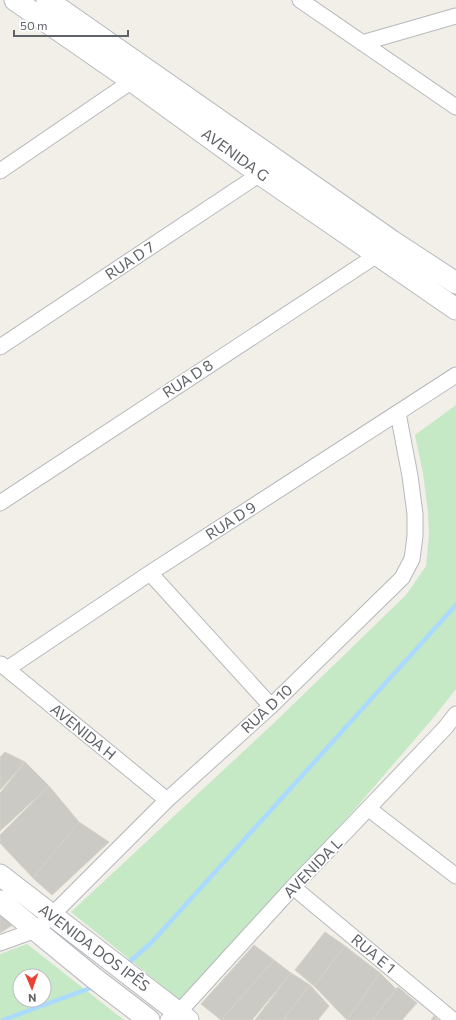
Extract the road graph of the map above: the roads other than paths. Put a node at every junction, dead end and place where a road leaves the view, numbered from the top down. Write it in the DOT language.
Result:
graph roads {
  1 [pos="15,0"];
  2 [pos="47,0"];
  3 [pos="300,0"];
  4 [pos="0,10"];
  5 [pos="456,16"];
  6 [pos="362,43"];
  7 [pos="132,81"];
  8 [pos="456,107"];
  9 [pos="0,171"];
  10 [pos="260,174"];
  11 [pos="377,255"];
  12 [pos="456,283"];
  13 [pos="456,309"];
  14 [pos="0,347"];
  15 [pos="456,375"];
  16 [pos="398,413"];
  17 [pos="0,503"];
  18 [pos="150,573"];
  19 [pos="4,666"];
  20 [pos="271,706"];
  21 [pos="456,714"];
  22 [pos="451,732"];
  23 [pos="167,800"];
  24 [pos="369,809"];
  25 [pos="0,876"];
  26 [pos="456,876"];
  27 [pos="294,887"];
  28 [pos="0,901"];
  29 [pos="51,916"];
  30 [pos="36,930"];
  31 [pos="0,944"];
  32 [pos="178,1017"];
  33 [pos="149,1020"];
  34 [pos="452,1020"];
  1 -- 4 [label="main road"];
  1 -- 7 [label="main road, AVENIDA G"];
  2 -- 12 [label="main road, AVENIDA G"];
  3 -- 6 [label="street"];
  5 -- 6 [label="street"];
  6 -- 8 [label="street"];
  7 -- 9 [label="street"];
  7 -- 10 [label="main road, AVENIDA G"];
  10 -- 11 [label="main road, AVENIDA G"];
  10 -- 14 [label="street, RUA D 7"];
  11 -- 13 [label="main road, AVENIDA G"];
  11 -- 17 [label="street, RUA D 8"];
  15 -- 16 [label="street, RUA D 9"];
  16 -- 18 [label="street, RUA D 9"];
  16 -- 20 [label="street, RUA D 10"];
  18 -- 19 [label="street, RUA D 9"];
  18 -- 20 [label="street"];
  19 -- 23 [label="street, AVENIDA H"];
  20 -- 23 [label="street, RUA D 10"];
  21 -- 22 [label="street, AVENIDA L"];
  22 -- 24 [label="street, AVENIDA L"];
  23 -- 29 [label="street, RUA D 10"];
  24 -- 26 [label="street"];
  24 -- 27 [label="street, AVENIDA L"];
  25 -- 29 [label="main road, AVENIDA DOS IPÊS"];
  27 -- 32 [label="street, AVENIDA L"];
  27 -- 34 [label="street, RUA E 1"];
  28 -- 30 [label="main road, AVENIDA DOS IPÊS"];
  29 -- 30 [label="street, RUA D 10"];
  29 -- 32 [label="main road, AVENIDA DOS IPÊS"];
  30 -- 31 [label="street, RUA D 10"];
  30 -- 33 [label="main road, AVENIDA DOS IPÊS"];
}
